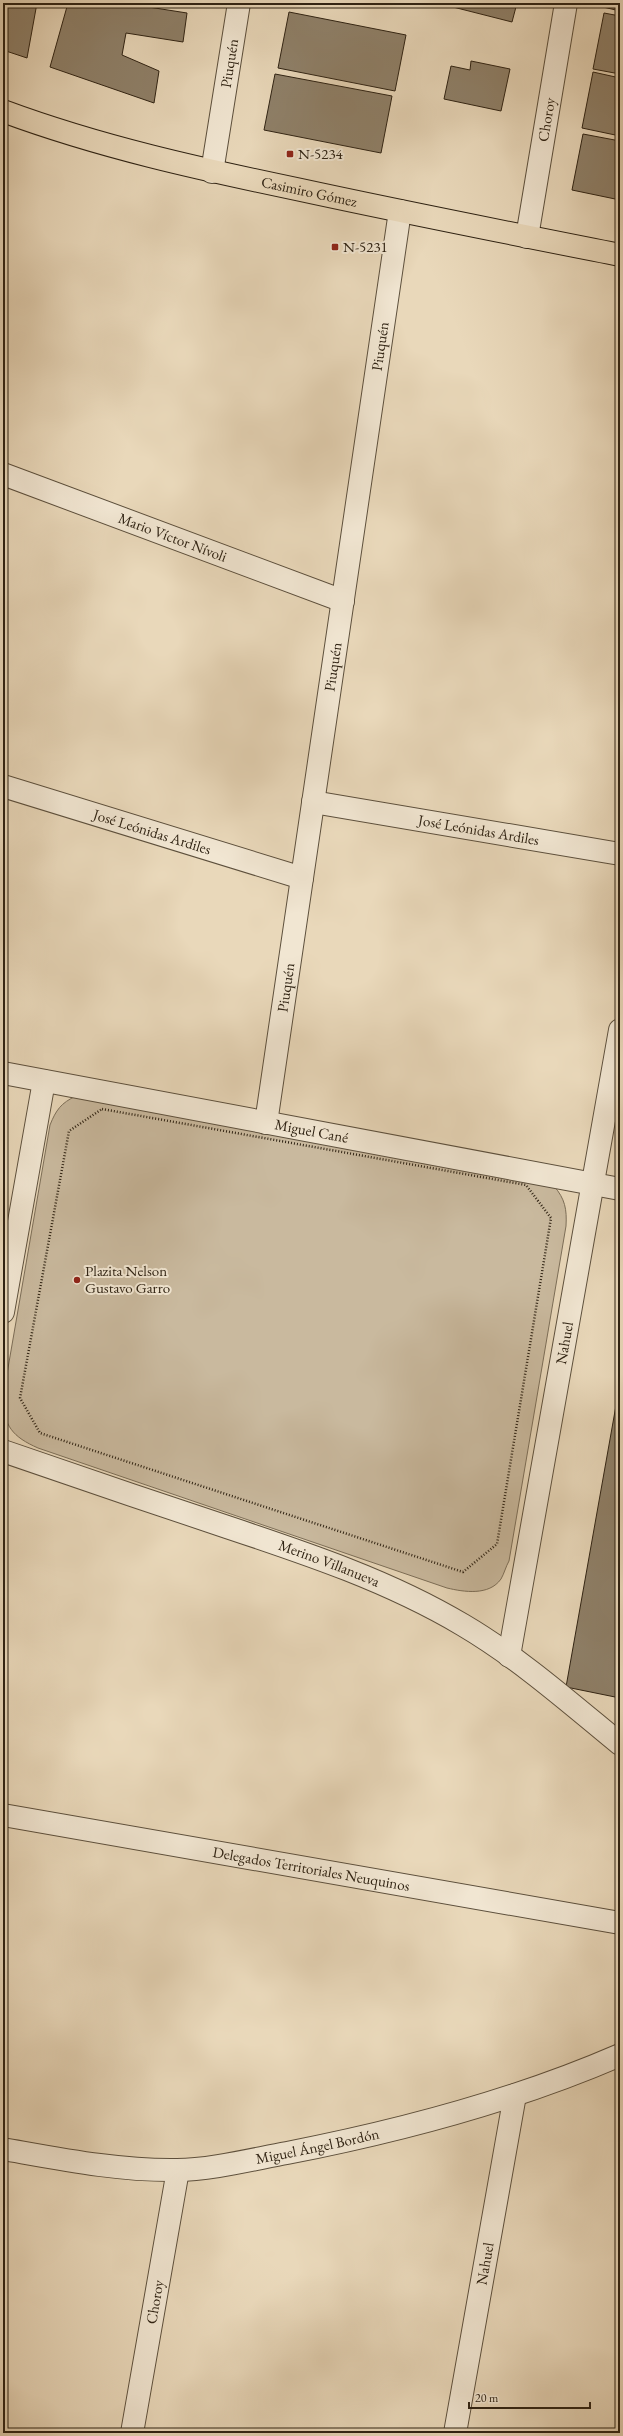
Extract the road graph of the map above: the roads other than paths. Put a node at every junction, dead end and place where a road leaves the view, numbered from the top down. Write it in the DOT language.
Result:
graph roads {
  1 [pos="239,3"];
  2 [pos="566,3"];
  3 [pos="3,111"];
  4 [pos="212,172"];
  5 [pos="400,211"];
  6 [pos="527,237"];
  7 [pos="620,255"];
  8 [pos="3,474"];
  9 [pos="343,601"];
  10 [pos="3,786"];
  11 [pos="313,802"];
  12 [pos="620,854"];
  13 [pos="302,878"];
  14 [pos="620,1030"];
  15 [pos="3,1073"];
  16 [pos="44,1081"];
  17 [pos="266,1123"];
  18 [pos="593,1184"];
  19 [pos="620,1189"];
  20 [pos="3,1312"];
  21 [pos="3,1452"];
  22 [pos="509,1656"];
  23 [pos="620,1744"];
  24 [pos="3,1815"];
  25 [pos="620,1923"];
  26 [pos="620,2055"];
  27 [pos="515,2095"];
  28 [pos="3,2149"];
  29 [pos="178,2170"];
  30 [pos="132,2433"];
  31 [pos="455,2433"];
  1 -- 4 [label="street, Piuquén"];
  2 -- 6 [label="street, Choroy"];
  3 -- 4 [label="main road, Casimiro Gómez"];
  4 -- 5 [label="main road, Casimiro Gómez"];
  5 -- 6 [label="main road, Casimiro Gómez"];
  5 -- 9 [label="street, Piuquén"];
  6 -- 7 [label="main road, Casimiro Gómez"];
  8 -- 9 [label="street, Mario Víctor Nívoli"];
  9 -- 11 [label="street, Piuquén"];
  10 -- 13 [label="street, José Leónidas Ardiles"];
  11 -- 12 [label="street, José Leónidas Ardiles"];
  11 -- 13 [label="street, Piuquén"];
  13 -- 17 [label="street, Piuquén"];
  14 -- 18 [label="street, Nahuel"];
  15 -- 16 [label="street, Miguel Cané"];
  16 -- 17 [label="street, Miguel Cané"];
  16 -- 20 [label="street"];
  17 -- 18 [label="street, Miguel Cané"];
  18 -- 19 [label="street, Miguel Cané"];
  18 -- 22 [label="street, Nahuel"];
  21 -- 22 [label="street, Merino Villanueva"];
  22 -- 23 [label="street, Merino Villanueva"];
  24 -- 25 [label="street, Delegados Territoriales Neuquinos"];
  26 -- 27 [label="street, Miguel Ángel Bordón"];
  27 -- 29 [label="street, Miguel Ángel Bordón"];
  27 -- 31 [label="street, Nahuel"];
  28 -- 29 [label="street, Miguel Ángel Bordón"];
  29 -- 30 [label="street, Choroy"];
}
